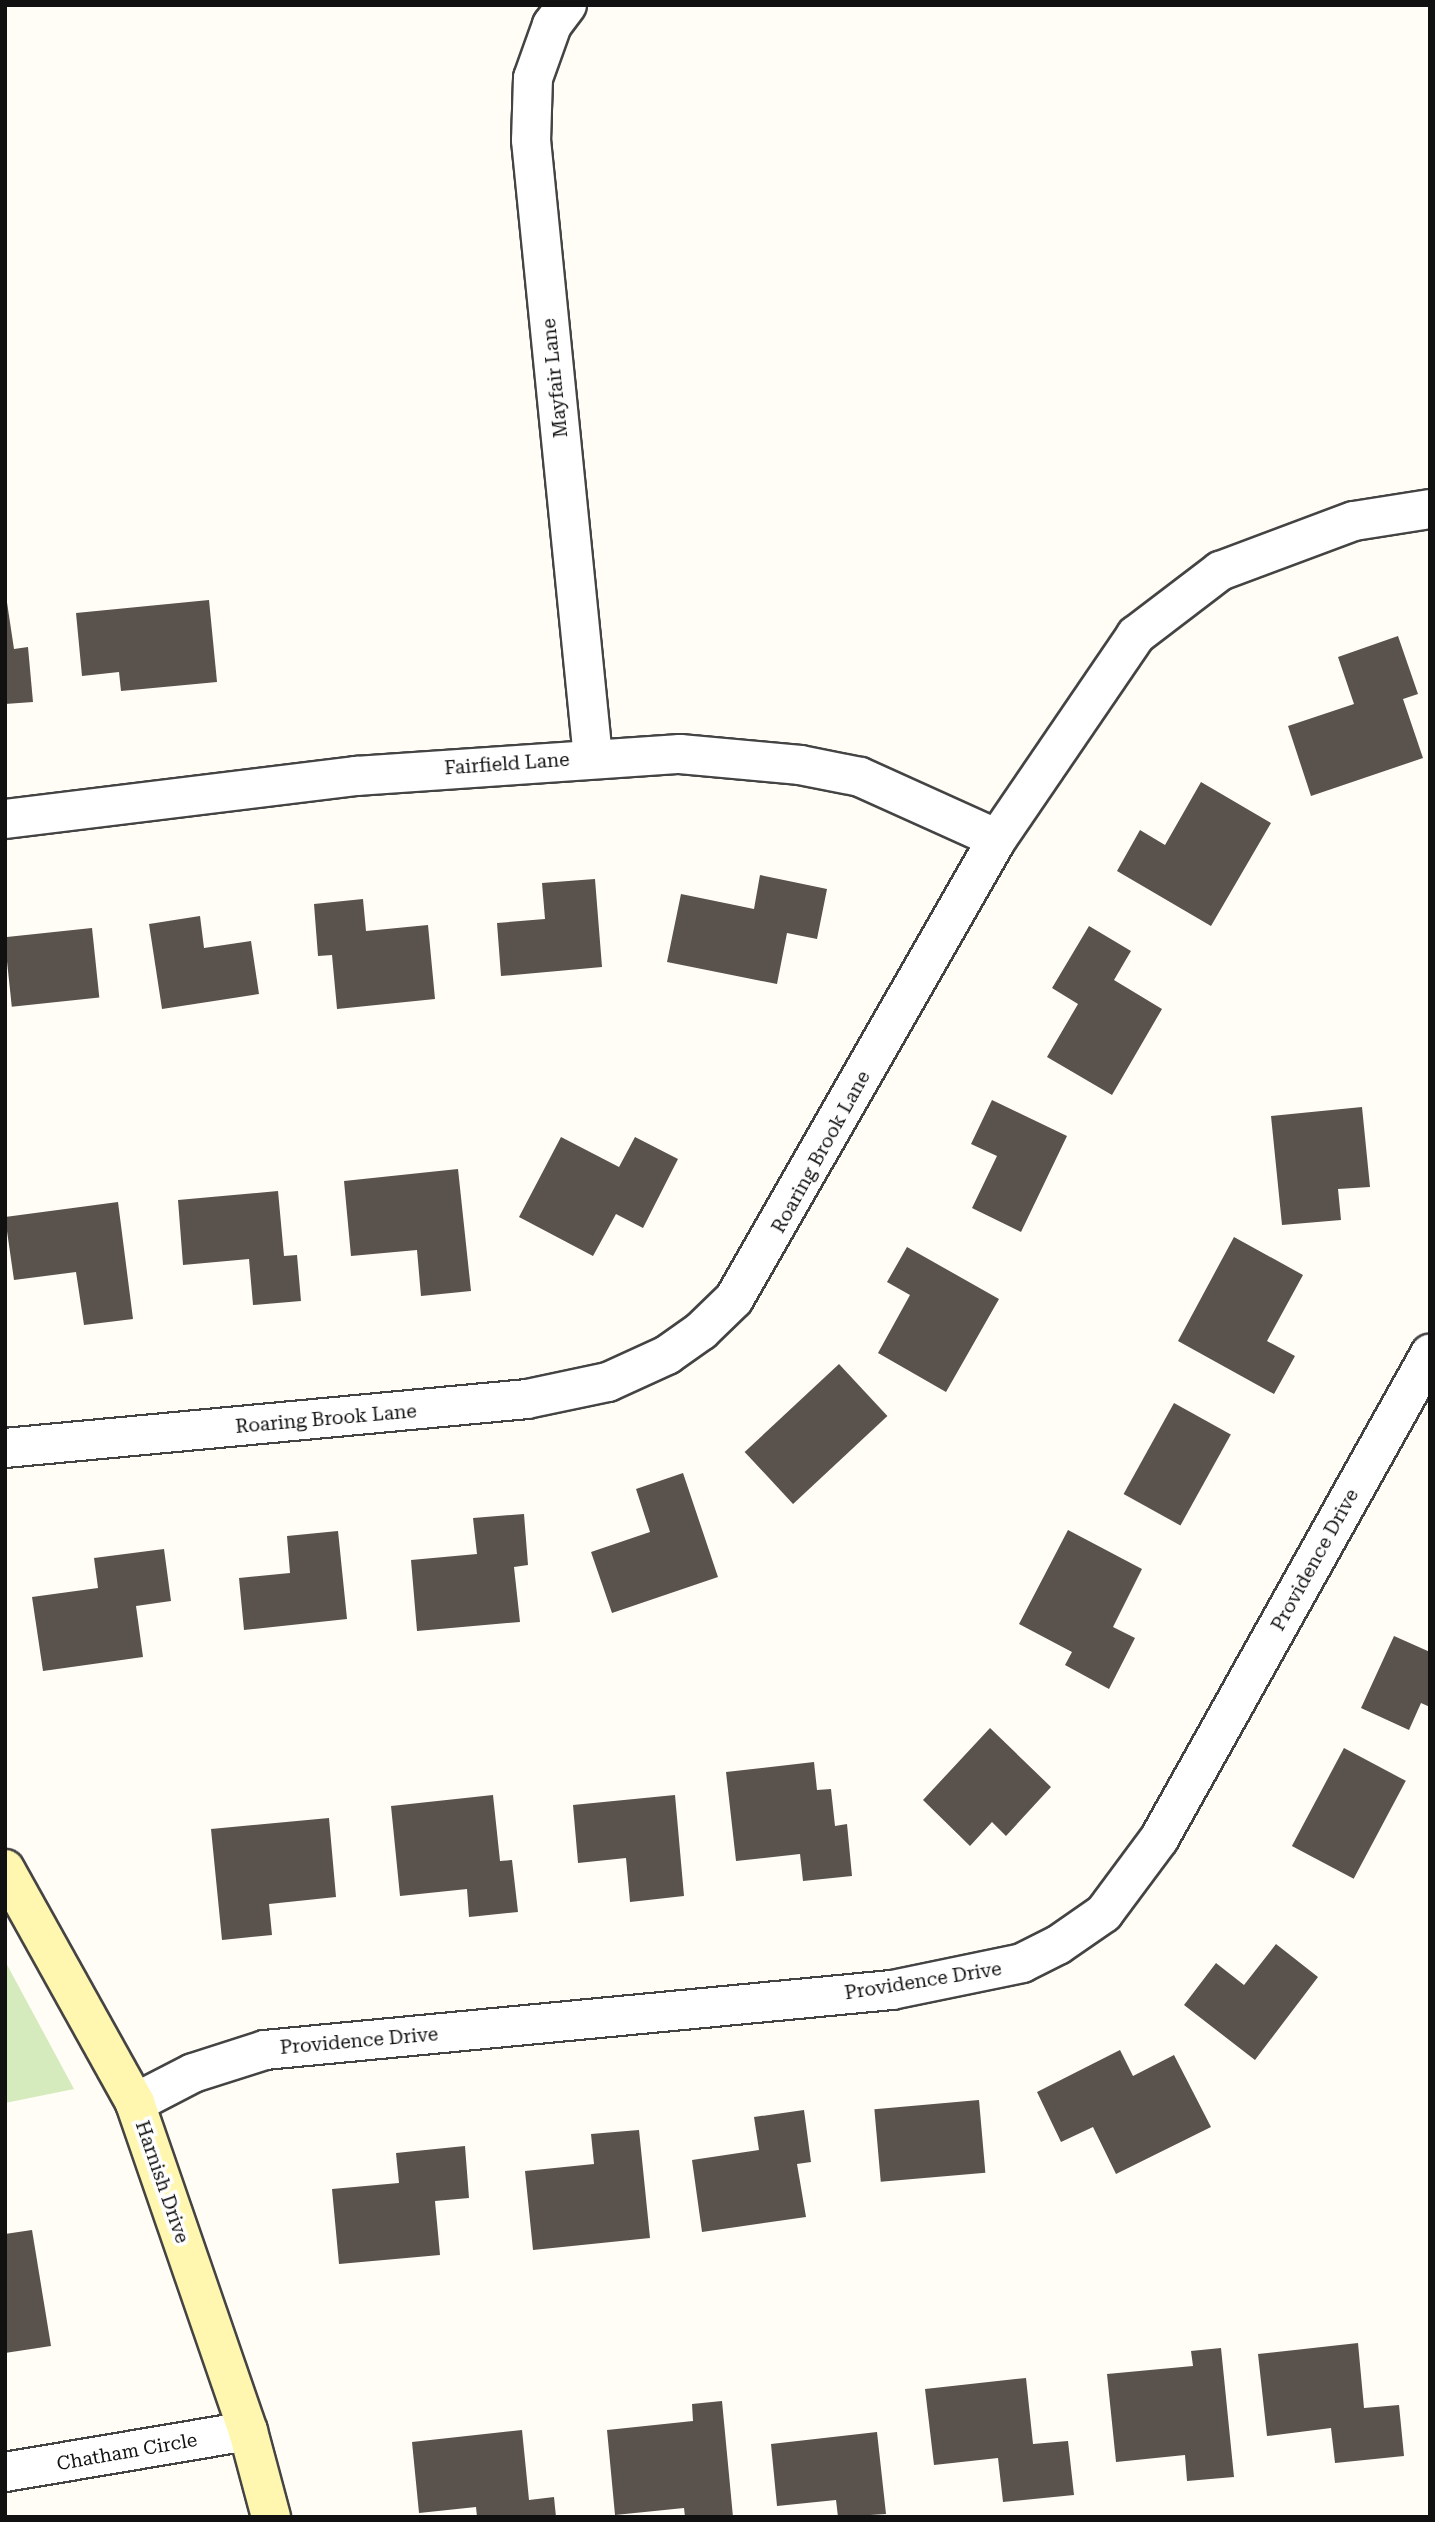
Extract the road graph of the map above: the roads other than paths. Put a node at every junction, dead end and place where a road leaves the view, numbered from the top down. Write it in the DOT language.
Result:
graph roads {
  1 [pos="567,5"];
  2 [pos="1430,509"];
  3 [pos="593,758"];
  4 [pos="5,819"];
  5 [pos="997,839"];
  6 [pos="1430,1354"];
  7 [pos="5,1448"];
  8 [pos="5,1869"];
  9 [pos="135,2103"];
  10 [pos="248,2431"];
  11 [pos="5,2472"];
  12 [pos="271,2517"];
  1 -- 3 [label="street, Mayfair Lane"];
  2 -- 5 [label="street, Roaring Brook Lane"];
  3 -- 4 [label="street, Fairfield Lane"];
  3 -- 5 [label="street, Fairfield Lane"];
  5 -- 7 [label="street, Roaring Brook Lane"];
  6 -- 9 [label="street, Providence Drive"];
  8 -- 9 [label="street, Harnish Drive"];
  9 -- 10 [label="street, Harnish Drive"];
  10 -- 11 [label="street, Chatham Circle"];
  10 -- 12 [label="street, Harnish Drive"];
}
